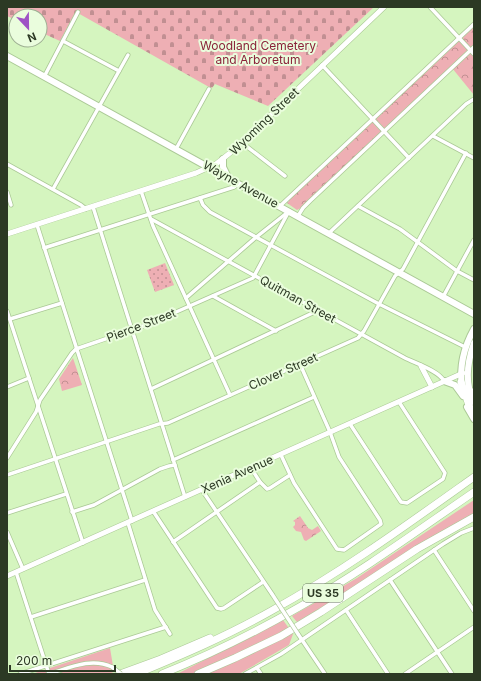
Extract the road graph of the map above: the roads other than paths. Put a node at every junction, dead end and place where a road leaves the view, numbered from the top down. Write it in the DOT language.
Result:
graph roads {
  1 [pos="384,7"];
  2 [pos="430,7"];
  3 [pos="78,12"];
  4 [pos="474,24"];
  5 [pos="459,38"];
  6 [pos="63,41"];
  7 [pos="474,47"];
  8 [pos="470,50"];
  9 [pos="474,54"];
  10 [pos="128,55"];
  11 [pos="7,56"];
  12 [pos="322,65"];
  13 [pos="119,71"];
  14 [pos="44,77"];
  15 [pos="209,89"];
  16 [pos="474,99"];
  17 [pos="99,107"];
  18 [pos="373,119"];
  19 [pos="384,131"];
  20 [pos="433,136"];
  21 [pos="241,142"];
  22 [pos="176,149"];
  23 [pos="466,153"];
  24 [pos="409,158"];
  25 [pos="474,158"];
  26 [pos="224,159"];
  27 [pos="7,164"];
  28 [pos="210,168"];
  29 [pos="285,176"];
  30 [pos="228,178"];
  31 [pos="238,182"];
  32 [pos="53,189"];
  33 [pos="141,191"];
  34 [pos="7,192"];
  35 [pos="200,198"];
  36 [pos="11,205"];
  37 [pos="280,206"];
  38 [pos="358,206"];
  39 [pos="93,207"];
  40 [pos="86,209"];
  41 [pos="289,211"];
  42 [pos="149,214"];
  43 [pos="298,216"];
  44 [pos="150,219"];
  45 [pos="37,225"];
  46 [pos="100,230"];
  47 [pos="7,234"];
  48 [pos="328,234"];
  49 [pos="256,237"];
  50 [pos="474,240"];
  51 [pos="417,242"];
  52 [pos="272,245"];
  53 [pos="44,248"];
  54 [pos="229,261"];
  55 [pos="457,271"];
  56 [pos="399,273"];
  57 [pos="255,275"];
  58 [pos="474,280"];
  59 [pos="213,296"];
  60 [pos="443,297"];
  61 [pos="186,298"];
  62 [pos="62,303"];
  63 [pos="379,304"];
  64 [pos="190,306"];
  65 [pos="319,310"];
  66 [pos="7,311"];
  67 [pos="474,314"];
  68 [pos="10,319"];
  69 [pos="474,329"];
  70 [pos="132,331"];
  71 [pos="276,331"];
  72 [pos="362,334"];
  73 [pos="473,345"];
  74 [pos="465,348"];
  75 [pos="76,349"];
  76 [pos="214,360"];
  77 [pos="300,364"];
  78 [pos="422,366"];
  79 [pos="468,372"];
  80 [pos="28,378"];
  81 [pos="461,378"];
  82 [pos="444,381"];
  83 [pos="7,387"];
  84 [pos="432,387"];
  85 [pos="151,389"];
  86 [pos="472,392"];
  87 [pos="230,395"];
  88 [pos="463,396"];
  89 [pos="314,397"];
  90 [pos="399,402"];
  91 [pos="474,402"];
  92 [pos="38,406"];
  93 [pos="474,413"];
  94 [pos="474,419"];
  95 [pos="350,424"];
  96 [pos="162,425"];
  97 [pos="330,432"];
  98 [pos="106,442"];
  99 [pos="281,454"];
  100 [pos="7,458"];
  101 [pos="55,459"];
  102 [pos="173,460"];
  103 [pos="175,465"];
  104 [pos="251,468"];
  105 [pos="474,473"];
  106 [pos="7,475"];
  107 [pos="290,475"];
  108 [pos="474,477"];
  109 [pos="260,482"];
  110 [pos="122,490"];
  111 [pos="202,490"];
  112 [pos="474,492"];
  113 [pos="66,494"];
  114 [pos="185,497"];
  115 [pos="443,499"];
  116 [pos="153,511"];
  117 [pos="72,512"];
  118 [pos="217,512"];
  119 [pos="7,513"];
  120 [pos="474,517"];
  121 [pos="130,522"];
  122 [pos="474,528"];
  123 [pos="7,532"];
  124 [pos="173,542"];
  125 [pos="83,543"];
  126 [pos="434,550"];
  127 [pos="23,569"];
  128 [pos="16,572"];
  129 [pos="7,576"];
  130 [pos="145,580"];
  131 [pos="390,580"];
  132 [pos="263,582"];
  133 [pos="346,610"];
  134 [pos="474,611"];
  135 [pos="271,612"];
  136 [pos="31,617"];
  137 [pos="166,627"];
  138 [pos="474,627"];
  139 [pos="170,634"];
  140 [pos="302,640"];
  141 [pos="438,652"];
  142 [pos="46,665"];
  143 [pos="257,668"];
  144 [pos="20,674"];
  145 [pos="49,674"];
  146 [pos="120,674"];
  147 [pos="136,674"];
  148 [pos="163,674"];
  149 [pos="198,674"];
  150 [pos="245,674"];
  151 [pos="261,674"];
  152 [pos="325,674"];
  153 [pos="388,674"];
  154 [pos="405,674"];
  155 [pos="452,674"];
  1 -- 12 [label="street, Wyoming Street"];
  2 -- 5 [label="street"];
  3 -- 6 [label="street"];
  4 -- 5 [label="street"];
  5 -- 8 [label="street"];
  5 -- 18 [label="street"];
  6 -- 13 [label="street"];
  6 -- 14 [label="street"];
  7 -- 8 [label="street"];
  8 -- 9 [label="street"];
  8 -- 19 [label="street"];
  10 -- 13 [label="street"];
  11 -- 14 [label="main road, Wayne Avenue"];
  12 -- 18 [label="street"];
  12 -- 21 [label="street, Wyoming Street"];
  13 -- 17 [label="street"];
  14 -- 17 [label="main road, Wayne Avenue"];
  15 -- 22 [label="street"];
  16 -- 20 [label="street"];
  17 -- 22 [label="main road, Wayne Avenue"];
  17 -- 32 [label="street"];
  18 -- 19 [label="street"];
  18 -- 37 [label="street"];
  19 -- 24 [label="street"];
  19 -- 43 [label="street"];
  20 -- 23 [label="street"];
  20 -- 24 [label="street"];
  21 -- 26 [label="street, Wyoming Street"];
  21 -- 29 [label="street"];
  22 -- 28 [label="main road, Wayne Avenue"];
  23 -- 25 [label="street"];
  23 -- 51 [label="street"];
  24 -- 38 [label="street"];
  26 -- 28 [label="street, Wyoming Street"];
  26 -- 30 [label="main road"];
  27 -- 32 [label="street"];
  28 -- 30 [label="main road, Wayne Avenue"];
  28 -- 33 [label="street, Wyoming Street"];
  30 -- 31 [label="main road, Wayne Avenue"];
  31 -- 35 [label="street"];
  31 -- 37 [label="main road, Wayne Avenue"];
  32 -- 40 [label="street"];
  33 -- 39 [label="street, Wyoming Street"];
  33 -- 42 [label="street"];
  34 -- 36 [label="street"];
  35 -- 42 [label="street"];
  35 -- 49 [label="street"];
  37 -- 41 [label="main road, Wayne Avenue"];
  38 -- 48 [label="street"];
  38 -- 51 [label="street"];
  39 -- 40 [label="street, Wyoming Street"];
  39 -- 46 [label="street"];
  40 -- 45 [label="street, Wyoming Street"];
  41 -- 43 [label="main road, Wayne Avenue"];
  41 -- 49 [label="street"];
  41 -- 52 [label="street"];
  42 -- 44 [label="street"];
  42 -- 46 [label="street"];
  43 -- 48 [label="main road, Wayne Avenue"];
  44 -- 54 [label="street, Quitman Street"];
  44 -- 61 [label="street"];
  45 -- 47 [label="street, Wyoming Street"];
  45 -- 53 [label="street"];
  46 -- 53 [label="street"];
  46 -- 70 [label="street"];
  48 -- 56 [label="main road, Wayne Avenue"];
  49 -- 52 [label="street"];
  49 -- 54 [label="street"];
  50 -- 55 [label="street"];
  51 -- 55 [label="street"];
  51 -- 56 [label="street"];
  52 -- 57 [label="street"];
  52 -- 63 [label="street"];
  53 -- 62 [label="street"];
  54 -- 57 [label="street, Quitman Street"];
  54 -- 61 [label="street"];
  55 -- 58 [label="street"];
  55 -- 60 [label="street"];
  56 -- 60 [label="main road, Wayne Avenue"];
  56 -- 63 [label="street"];
  57 -- 59 [label="street, Pierce Street"];
  57 -- 65 [label="street, Quitman Street"];
  59 -- 64 [label="street, Pierce Street"];
  59 -- 71 [label="street"];
  60 -- 67 [label="main road, Wayne Avenue"];
  61 -- 64 [label="street"];
  62 -- 68 [label="street"];
  62 -- 75 [label="street"];
  63 -- 72 [label="street"];
  63 -- 74 [label="street"];
  64 -- 70 [label="street, Pierce Street"];
  64 -- 76 [label="street"];
  65 -- 71 [label="street"];
  65 -- 72 [label="street, Quitman Street"];
  66 -- 68 [label="street"];
  68 -- 80 [label="street"];
  69 -- 74 [label="main road"];
  70 -- 75 [label="street, Pierce Street"];
  70 -- 85 [label="street"];
  71 -- 76 [label="street"];
  72 -- 77 [label="street, Clover Street"];
  72 -- 78 [label="street, Quitman Street"];
  73 -- 74 [label="street"];
  73 -- 79 [label="main road"];
  74 -- 81 [label="main road"];
  75 -- 92 [label="street"];
  75 -- 98 [label="street"];
  76 -- 85 [label="street"];
  76 -- 87 [label="street"];
  77 -- 87 [label="street, Clover Street"];
  77 -- 89 [label="street"];
  78 -- 82 [label="street, Quitman Street"];
  78 -- 84 [label="street"];
  79 -- 81 [label="street, Xenia Avenue"];
  79 -- 86 [label="main road"];
  80 -- 83 [label="street"];
  80 -- 92 [label="street"];
  81 -- 82 [label="street, Xenia Avenue"];
  81 -- 88 [label="main road"];
  81 -- 93 [label="highway"];
  82 -- 84 [label="street, Xenia Avenue"];
  82 -- 88 [label="main road"];
  84 -- 90 [label="street, Xenia Avenue"];
  85 -- 96 [label="street"];
  86 -- 91 [label="main road"];
  87 -- 96 [label="street, Clover Street"];
  88 -- 94 [label="main road"];
  89 -- 97 [label="street"];
  89 -- 102 [label="street"];
  90 -- 95 [label="street, Xenia Avenue"];
  90 -- 95 [label="street"];
  92 -- 100 [label="street"];
  92 -- 101 [label="street"];
  95 -- 97 [label="street, Xenia Avenue"];
  96 -- 98 [label="street, Clover Street"];
  96 -- 102 [label="street"];
  97 -- 99 [label="street, Xenia Avenue"];
  97 -- 107 [label="street"];
  98 -- 101 [label="street, Clover Street"];
  98 -- 110 [label="street"];
  99 -- 104 [label="street, Xenia Avenue"];
  99 -- 107 [label="street"];
  101 -- 106 [label="street, Clover Street"];
  101 -- 113 [label="street"];
  102 -- 103 [label="street"];
  103 -- 110 [label="street"];
  103 -- 114 [label="street"];
  104 -- 109 [label="street"];
  104 -- 111 [label="street, Xenia Avenue"];
  105 -- 115 [label="highway"];
  107 -- 109 [label="street"];
  108 -- 115 [label="highway, US 35"];
  109 -- 118 [label="street"];
  110 -- 117 [label="street"];
  110 -- 121 [label="street"];
  111 -- 114 [label="street, Xenia Avenue"];
  111 -- 118 [label="street"];
  112 -- 148 [label="highway, US 35"];
  113 -- 117 [label="street"];
  113 -- 119 [label="street"];
  114 -- 116 [label="street, Xenia Avenue"];
  115 -- 135 [label="highway, US 35"];
  116 -- 121 [label="street, Xenia Avenue"];
  116 -- 124 [label="street"];
  117 -- 125 [label="street"];
  118 -- 124 [label="street"];
  118 -- 132 [label="street"];
  120 -- 149 [label="highway"];
  121 -- 125 [label="street, Xenia Avenue"];
  121 -- 130 [label="street"];
  122 -- 126 [label="street"];
  123 -- 127 [label="street"];
  124 -- 132 [label="street"];
  125 -- 127 [label="street, Xenia Avenue"];
  126 -- 131 [label="street"];
  126 -- 134 [label="street"];
  127 -- 128 [label="street, Xenia Avenue"];
  128 -- 129 [label="street, Xenia Avenue"];
  128 -- 136 [label="street"];
  130 -- 136 [label="street"];
  130 -- 137 [label="street"];
  131 -- 133 [label="street"];
  131 -- 141 [label="street"];
  132 -- 140 [label="street, bridge"];
  133 -- 140 [label="street"];
  133 -- 153 [label="street"];
  135 -- 146 [label="highway"];
  135 -- 147 [label="highway, US 35"];
  136 -- 142 [label="street"];
  137 -- 139 [label="street"];
  137 -- 142 [label="street"];
  138 -- 141 [label="street"];
  140 -- 143 [label="street"];
  140 -- 152 [label="street"];
  141 -- 154 [label="street"];
  141 -- 155 [label="street"];
  142 -- 144 [label="street"];
  142 -- 145 [label="street"];
  143 -- 150 [label="street"];
  143 -- 151 [label="street"];
  145 -- 146 [label="street, bridge"];
}
